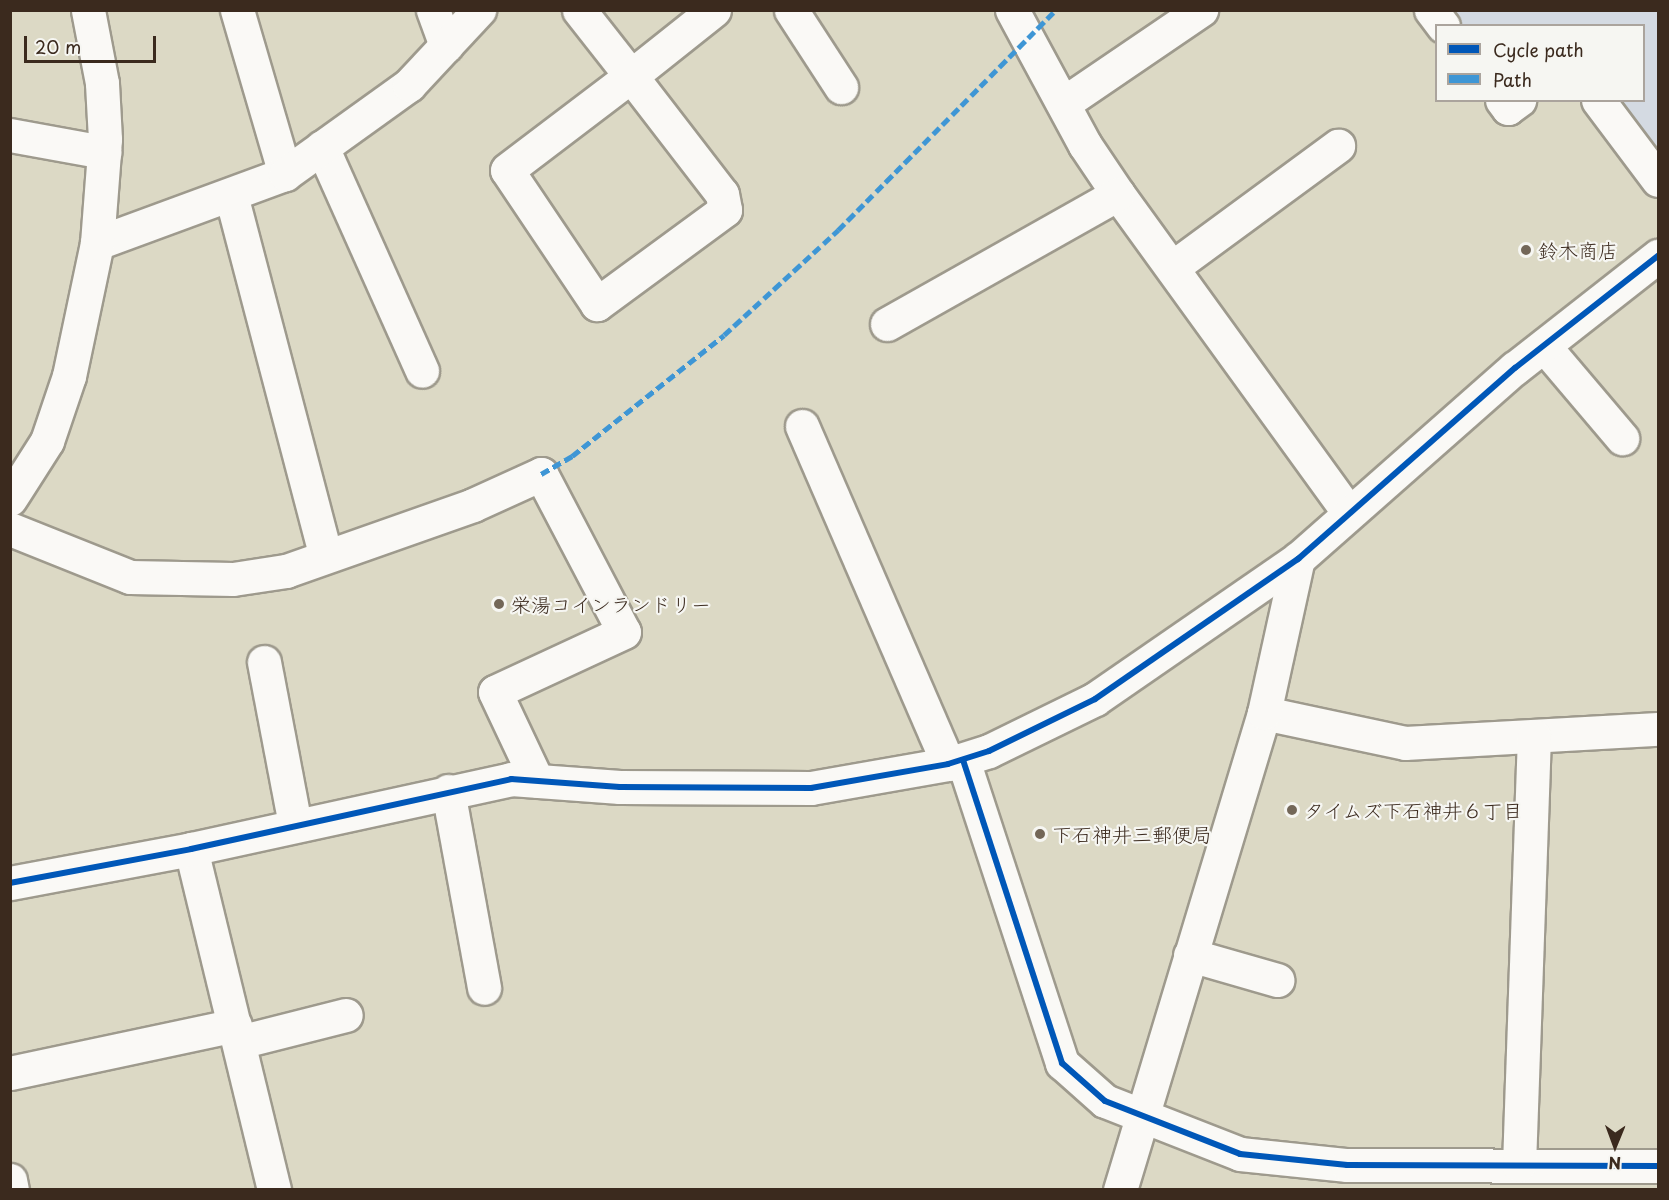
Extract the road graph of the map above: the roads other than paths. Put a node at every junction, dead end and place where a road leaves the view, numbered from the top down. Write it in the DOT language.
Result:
graph roads {
  1 [pos="88,10"];
  2 [pos="237,10"];
  3 [pos="433,10"];
  4 [pos="479,10"];
  5 [pos="579,10"];
  6 [pos="714,10"];
  7 [pos="790,10"];
  8 [pos="1012,10"];
  9 [pos="1201,10"];
  10 [pos="1431,10"];
  11 [pos="1442,24"];
  12 [pos="446,46"];
  13 [pos="631,76"];
  14 [pos="842,87"];
  15 [pos="1504,102"];
  16 [pos="1516,102"];
  17 [pos="1600,102"];
  18 [pos="1064,104"];
  19 [pos="10,135"];
  20 [pos="1338,146"];
  21 [pos="322,147"];
  22 [pos="104,152"];
  23 [pos="285,174"];
  24 [pos="1659,180"];
  25 [pos="1118,194"];
  26 [pos="231,195"];
  27 [pos="97,243"];
  28 [pos="1659,256"];
  29 [pos="1173,267"];
  30 [pos="887,324"];
  31 [pos="1544,346"];
  32 [pos="422,371"];
  33 [pos="802,426"];
  34 [pos="1622,438"];
  35 [pos="10,499"];
  36 [pos="1348,513"];
  37 [pos="10,529"];
  38 [pos="326,556"];
  39 [pos="1298,559"];
  40 [pos="264,662"];
  41 [pos="1264,713"];
  42 [pos="1659,729"];
  43 [pos="1534,736"];
  44 [pos="956,762"];
  45 [pos="537,781"];
  46 [pos="448,792"];
  47 [pos="295,825"];
  48 [pos="191,849"];
  49 [pos="10,883"];
  50 [pos="1190,956"];
  51 [pos="1277,980"];
  52 [pos="484,988"];
  53 [pos="346,1015"];
  54 [pos="237,1033"];
  55 [pos="10,1073"];
  56 [pos="1141,1118"];
  57 [pos="1519,1165"];
  58 [pos="1659,1166"];
  59 [pos="10,1180"];
  60 [pos="12,1190"];
  61 [pos="274,1190"];
  62 [pos="1120,1190"];
  1 -- 22 [label="street"];
  2 -- 23 [label="street"];
  3 -- 12 [label="street"];
  4 -- 12 [label="street"];
  5 -- 13 [label="street"];
  6 -- 13 [label="street"];
  7 -- 14 [label="street"];
  8 -- 18 [label="street"];
  9 -- 18 [label="street"];
  10 -- 11 [label="street"];
  12 -- 21 [label="street"];
  13 -- 13 [label="street"];
  15 -- 16 [label="street"];
  17 -- 24 [label="street"];
  18 -- 25 [label="street"];
  19 -- 22 [label="street"];
  20 -- 29 [label="street"];
  21 -- 23 [label="street"];
  21 -- 32 [label="street"];
  22 -- 27 [label="street"];
  23 -- 26 [label="street"];
  25 -- 29 [label="street"];
  25 -- 30 [label="street"];
  26 -- 27 [label="street"];
  26 -- 38 [label="street"];
  27 -- 35 [label="street"];
  28 -- 31 [label="street"];
  29 -- 36 [label="street"];
  31 -- 34 [label="street"];
  31 -- 36 [label="street"];
  33 -- 44 [label="street"];
  36 -- 39 [label="street"];
  37 -- 38 [label="street"];
  38 -- 45 [label="street"];
  39 -- 41 [label="street"];
  39 -- 44 [label="street"];
  40 -- 47 [label="street"];
  41 -- 43 [label="street"];
  41 -- 50 [label="street"];
  42 -- 43 [label="street"];
  43 -- 57 [label="street"];
  44 -- 45 [label="street"];
  44 -- 56 [label="street"];
  45 -- 46 [label="street"];
  46 -- 47 [label="street"];
  46 -- 52 [label="street"];
  47 -- 48 [label="street"];
  48 -- 49 [label="street"];
  48 -- 54 [label="street"];
  50 -- 51 [label="street"];
  50 -- 56 [label="street"];
  53 -- 54 [label="street"];
  54 -- 55 [label="street"];
  54 -- 61 [label="street"];
  56 -- 57 [label="street"];
  56 -- 62 [label="street"];
  57 -- 58 [label="street"];
  59 -- 60 [label="street"];
}
